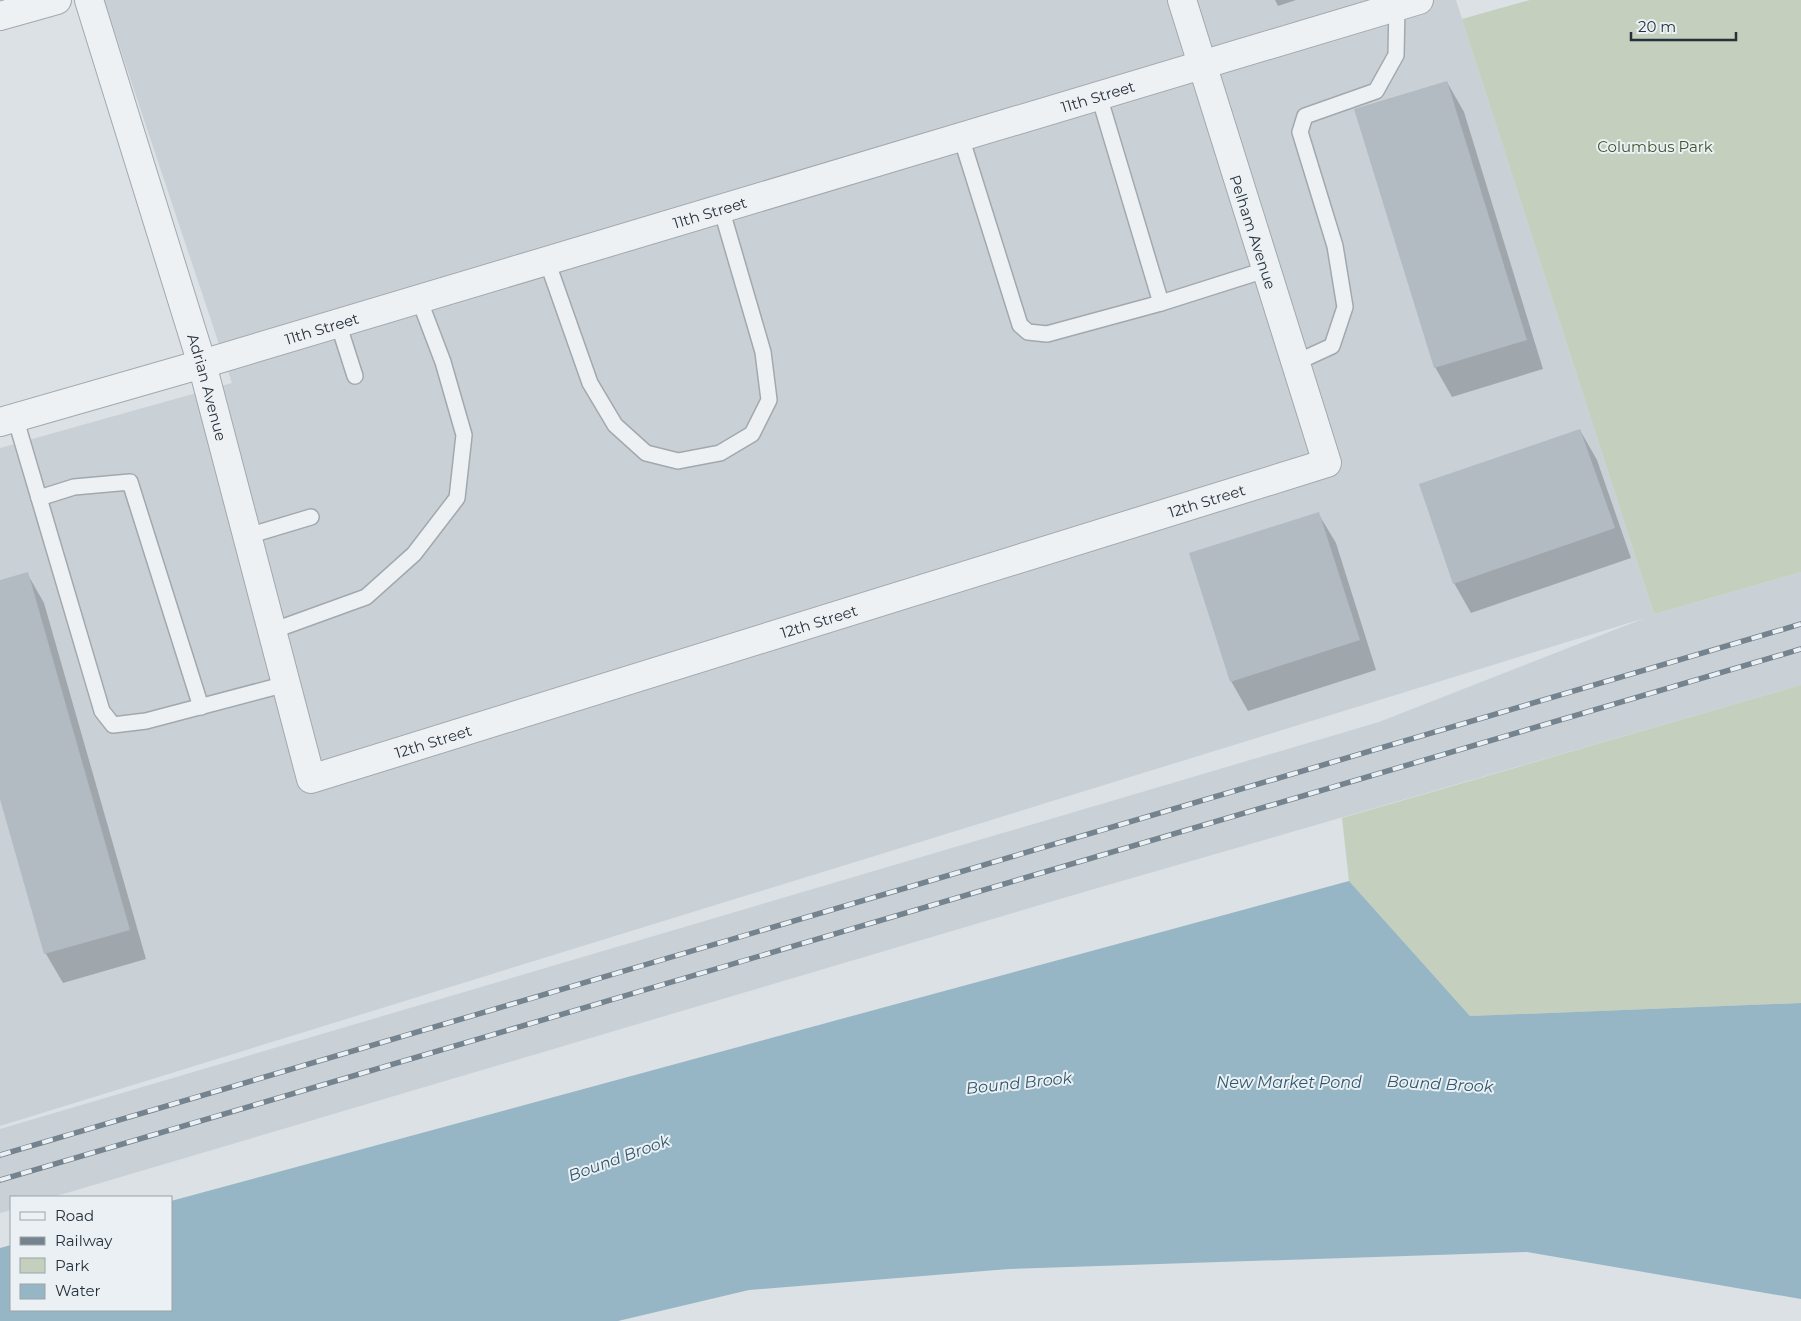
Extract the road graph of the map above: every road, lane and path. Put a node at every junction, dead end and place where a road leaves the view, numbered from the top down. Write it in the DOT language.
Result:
graph roads {
  1 [pos="57,0"];
  2 [pos="89,0"];
  3 [pos="1182,0"];
  4 [pos="1408,3"];
  5 [pos="0,16"];
  6 [pos="1200,64"];
  7 [pos="1099,96"];
  8 [pos="961,137"];
  9 [pos="721,208"];
  10 [pos="547,261"];
  11 [pos="1266,270"];
  12 [pos="419,299"];
  13 [pos="1161,302"];
  14 [pos="338,323"];
  15 [pos="1295,363"];
  16 [pos="202,364"];
  17 [pos="355,376"];
  18 [pos="8,420"];
  19 [pos="1326,463"];
  20 [pos="39,498"];
  21 [pos="311,517"];
  22 [pos="248,536"];
  23 [pos="272,631"];
  24 [pos="286,684"];
  25 [pos="201,707"];
  26 [pos="311,779"];
  1 -- 5 [label="street"];
  2 -- 16 [label="street, Adrian Avenue"];
  3 -- 6 [label="street, Pelham Avenue"];
  4 -- 6 [label="street, 11th Street"];
  4 -- 15 [label="lane"];
  6 -- 7 [label="street, 11th Street"];
  6 -- 11 [label="street, Pelham Avenue"];
  7 -- 8 [label="street, 11th Street"];
  7 -- 13 [label="lane"];
  8 -- 9 [label="street, 11th Street"];
  8 -- 13 [label="lane"];
  9 -- 10 [label="street, 11th Street"];
  9 -- 10 [label="lane"];
  10 -- 12 [label="street, 11th Street"];
  11 -- 13 [label="lane"];
  11 -- 15 [label="street, Pelham Avenue"];
  12 -- 14 [label="street, 11th Street"];
  12 -- 23 [label="lane"];
  14 -- 16 [label="street, 11th Street"];
  14 -- 17 [label="lane"];
  15 -- 19 [label="street, Pelham Avenue"];
  16 -- 18 [label="street, 11th Street"];
  16 -- 22 [label="street, Adrian Avenue"];
  18 -- 20 [label="lane"];
  19 -- 26 [label="street, 12th Street"];
  20 -- 25 [label="lane"];
  20 -- 25 [label="lane"];
  21 -- 22 [label="lane"];
  22 -- 23 [label="street, Adrian Avenue"];
  23 -- 24 [label="street, Adrian Avenue"];
  24 -- 25 [label="lane"];
  24 -- 26 [label="street, Adrian Avenue"];
}
